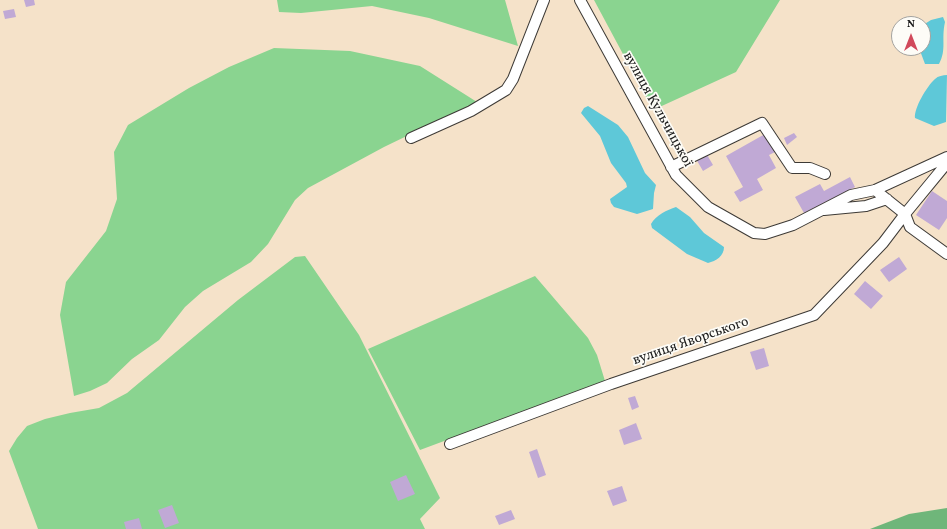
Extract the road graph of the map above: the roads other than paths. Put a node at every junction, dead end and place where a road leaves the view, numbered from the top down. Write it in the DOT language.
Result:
graph roads {
  1 [pos="544,0"];
  2 [pos="580,0"];
  3 [pos="411,138"];
  4 [pos="947,156"];
  5 [pos="947,163"];
  6 [pos="671,166"];
  7 [pos="825,174"];
  8 [pos="875,190"];
  9 [pos="887,199"];
  10 [pos="820,210"];
  11 [pos="905,214"];
  12 [pos="947,254"];
  13 [pos="450,444"];
  1 -- 3 [label="street"];
  2 -- 6 [label="street, вулиця Кульчицької"];
  4 -- 8 [label="street, вулиця Кульчицької"];
  5 -- 11 [label="street, вулиця Яворського"];
  6 -- 7 [label="street"];
  6 -- 10 [label="street, вулиця Кульчицької"];
  8 -- 9 [label="street"];
  8 -- 10 [label="street, вулиця Кульчицької"];
  9 -- 10 [label="street"];
  9 -- 11 [label="street"];
  11 -- 12 [label="street"];
  11 -- 13 [label="street, вулиця Яворського"];
}
